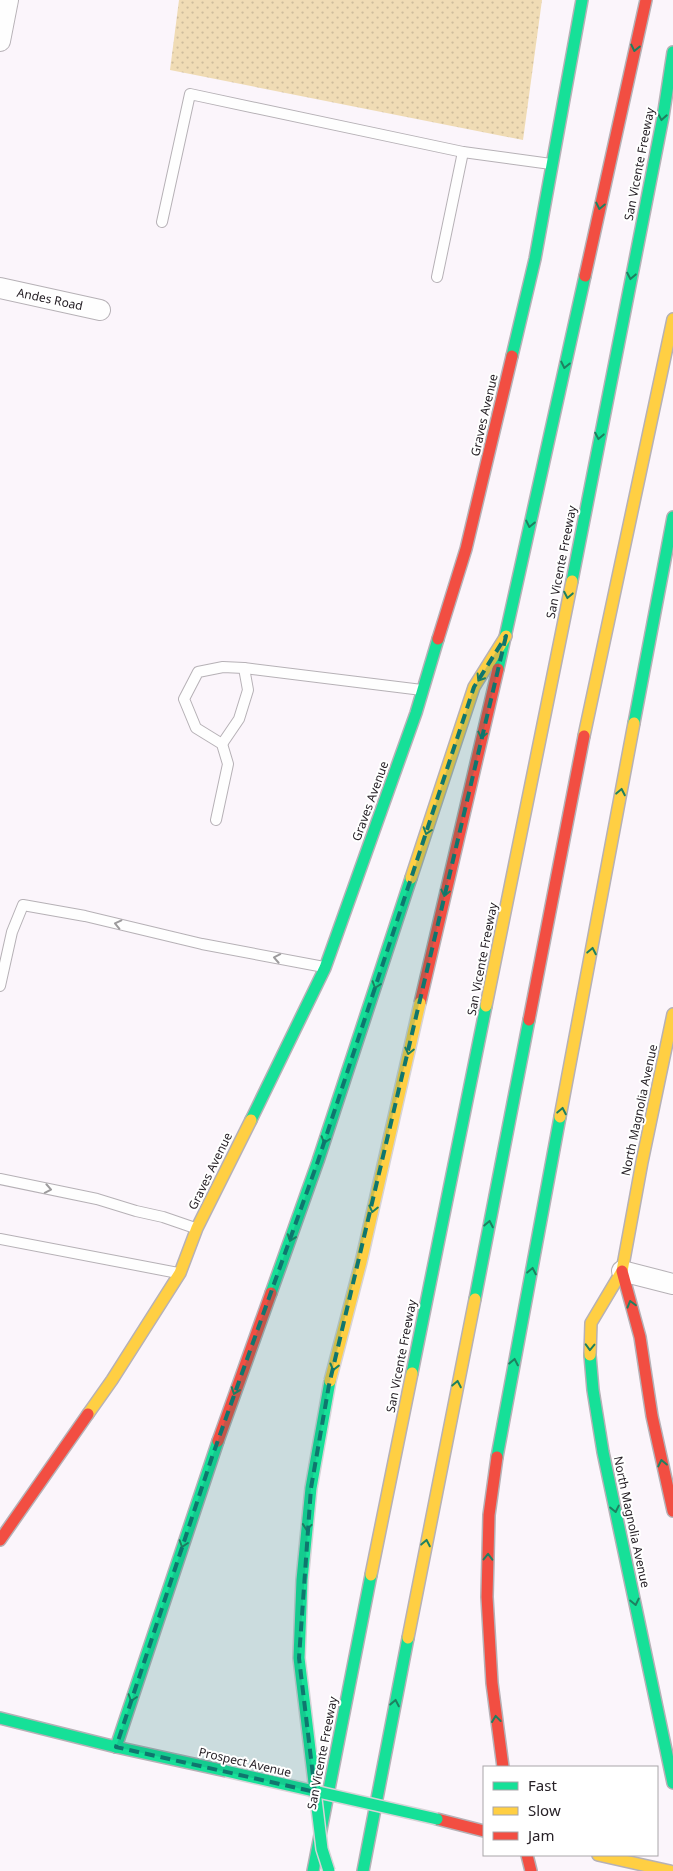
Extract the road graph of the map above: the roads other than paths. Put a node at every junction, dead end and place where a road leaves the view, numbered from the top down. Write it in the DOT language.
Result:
graph roads {
  1 [pos="8,0"];
  2 [pos="582,0"];
  3 [pos="646,0"];
  4 [pos="0,41"];
  5 [pos="673,52"];
  6 [pos="463,152"];
  7 [pos="552,164"];
  8 [pos="162,222"];
  9 [pos="436,277"];
  10 [pos="0,288"];
  11 [pos="100,310"];
  12 [pos="673,319"];
  13 [pos="673,517"];
  14 [pos="506,636"];
  15 [pos="244,668"];
  16 [pos="423,690"];
  17 [pos="222,744"];
  18 [pos="216,820"];
  19 [pos="325,968"];
  20 [pos="0,986"];
  21 [pos="673,1014"];
  22 [pos="0,1179"];
  23 [pos="197,1228"];
  24 [pos="0,1239"];
  25 [pos="622,1271"];
  26 [pos="180,1273"];
  27 [pos="673,1284"];
  28 [pos="673,1511"];
  29 [pos="0,1540"];
  30 [pos="0,1718"];
  31 [pos="390,1728"];
  32 [pos="116,1747"];
  33 [pos="504,1766"];
  34 [pos="673,1783"];
  35 [pos="483,1831"];
  36 [pos="527,1856"];
  37 [pos="602,1856"];
  38 [pos="313,1871"];
  39 [pos="329,1871"];
  40 [pos="363,1871"];
  41 [pos="373,1871"];
  42 [pos="531,1871"];
  43 [pos="670,1871"];
  1 -- 4 [label="street"];
  2 -- 7 [label="main road, Graves Avenue"];
  3 -- 14 [label="main road, one-way"];
  5 -- 38 [label="main road, San Vicente Freeway, one-way"];
  6 -- 7 [label="lane"];
  6 -- 8 [label="lane"];
  6 -- 9 [label="lane"];
  7 -- 16 [label="main road, Graves Avenue"];
  10 -- 11 [label="street, Andes Road"];
  31 -- 12 [label="main road, one-way"];
  33 -- 13 [label="main road, one-way"];
  14 -- 32 [label="main road, one-way"];
  14 -- 39 [label="main road, one-way, bridge"];
  15 -- 16 [label="lane"];
  15 -- 17 [label="lane"];
  15 -- 17 [label="lane"];
  16 -- 19 [label="main road, Graves Avenue"];
  17 -- 18 [label="lane"];
  19 -- 20 [label="lane, one-way"];
  19 -- 23 [label="main road, Graves Avenue"];
  21 -- 25 [label="main road, North Magnolia Avenue"];
  22 -- 23 [label="lane, one-way"];
  23 -- 26 [label="main road, Graves Avenue"];
  24 -- 26 [label="lane"];
  25 -- 27 [label="street"];
  28 -- 25 [label="main road, North Magnolia Avenue, one-way"];
  25 -- 34 [label="main road, North Magnolia Avenue, one-way"];
  26 -- 29 [label="main road, Graves Avenue"];
  30 -- 32 [label="main road, Prospect Avenue"];
  31 -- 40 [label="main road"];
  31 -- 41 [label="main road"];
  32 -- 35 [label="main road, Prospect Avenue, bridge"];
  36 -- 42 [label="main road"];
  37 -- 43 [label="main road"];
}
